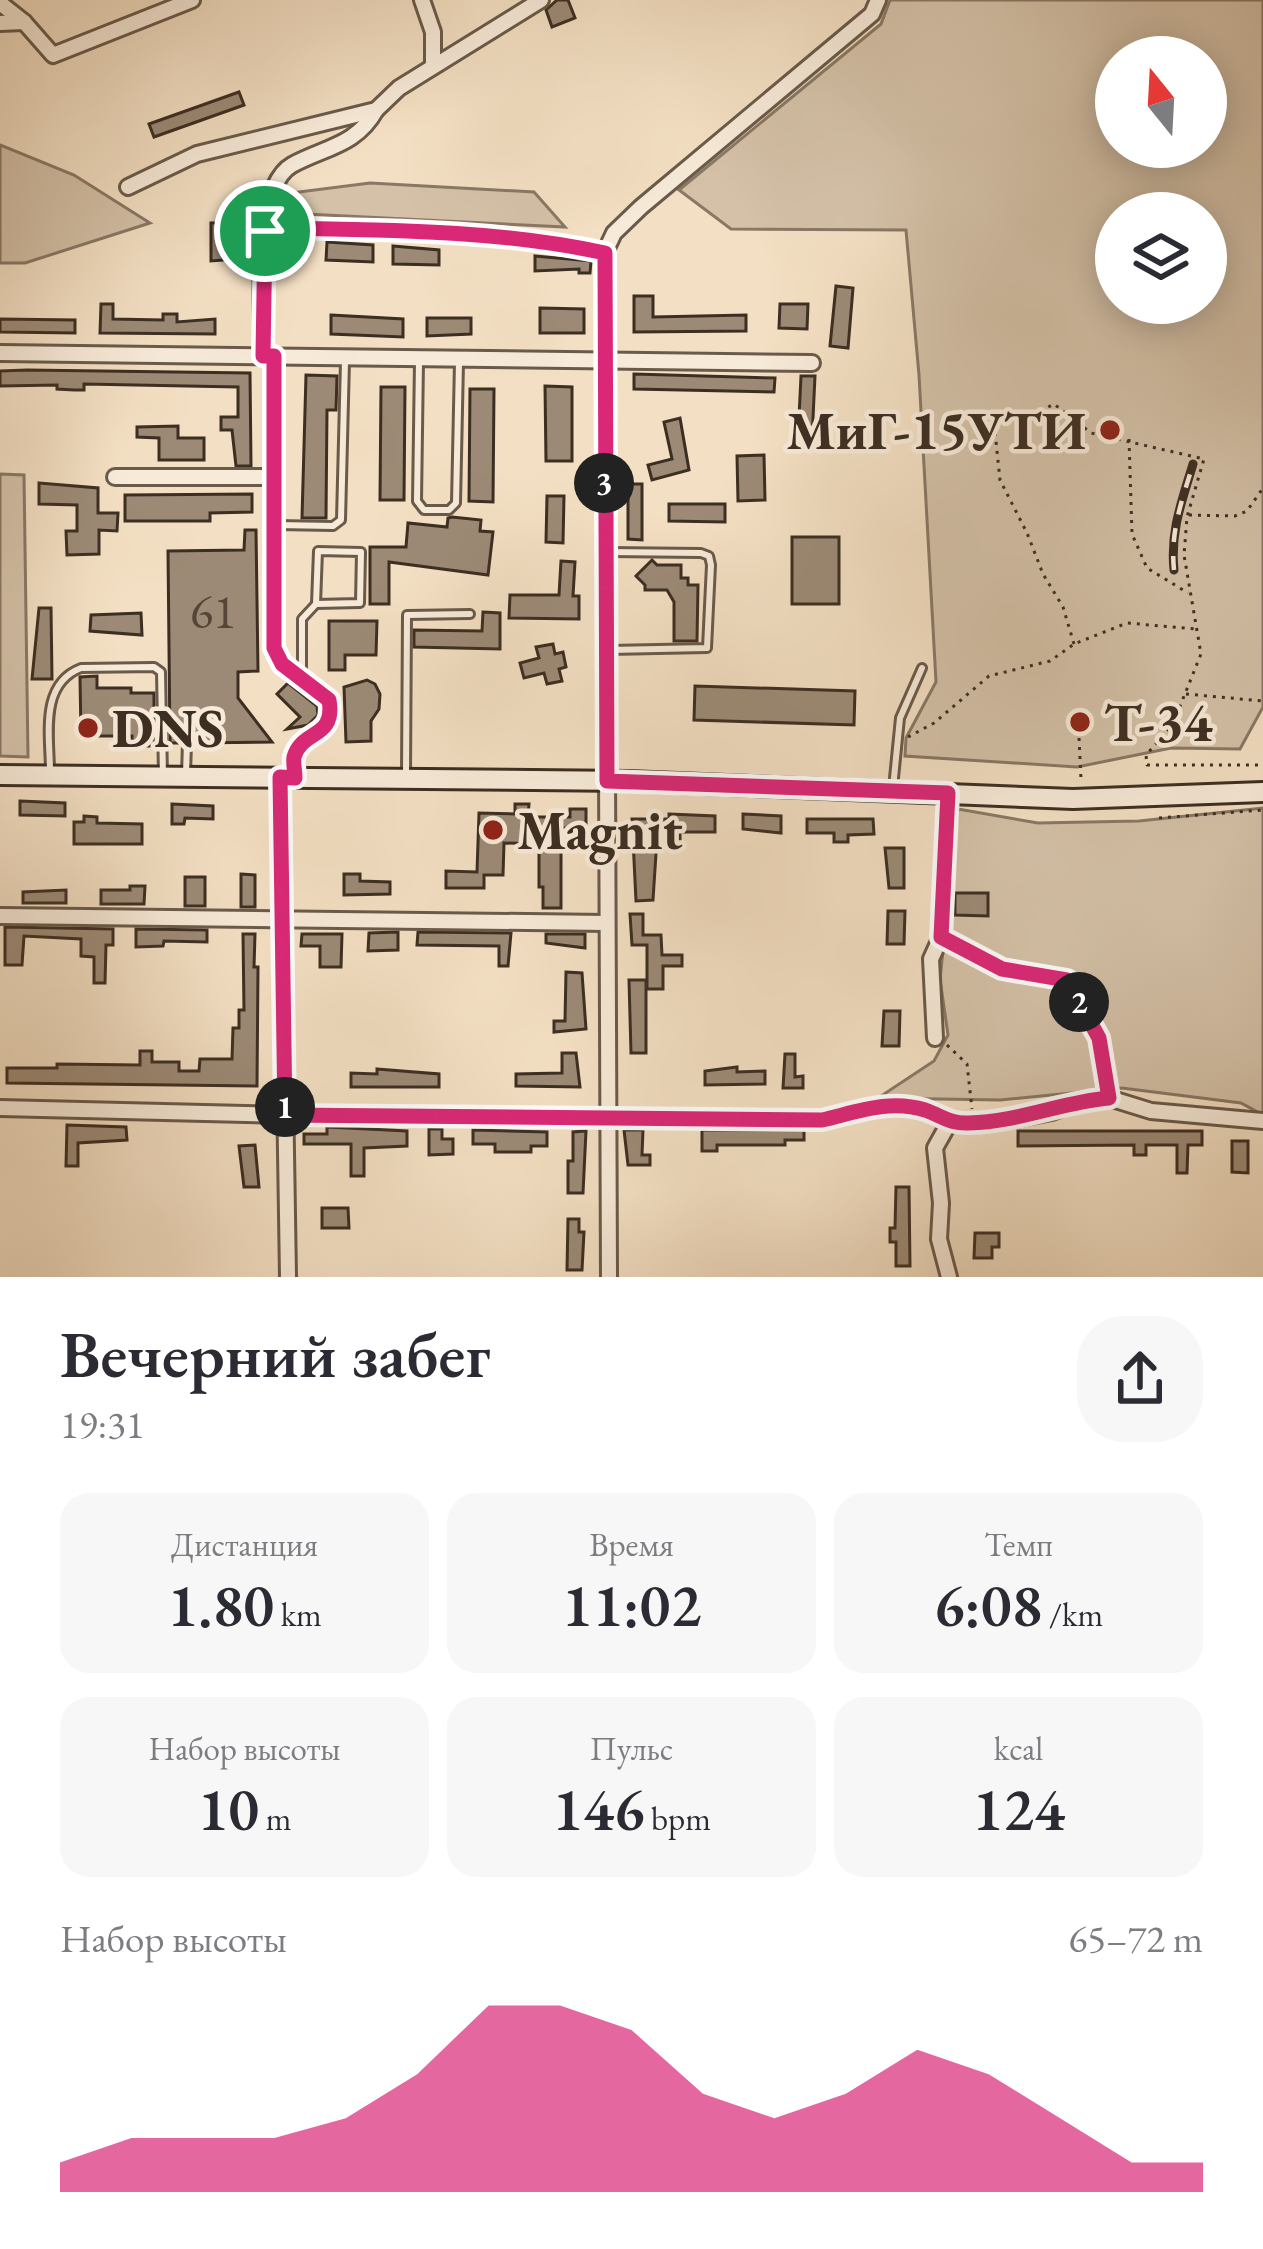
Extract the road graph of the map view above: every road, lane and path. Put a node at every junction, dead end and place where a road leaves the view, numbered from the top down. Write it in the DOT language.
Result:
graph roads {
  1 [pos="192,0"];
  2 [pos="422,0"];
  3 [pos="541,0"];
  4 [pos="878,0"];
  5 [pos="0,3"];
  6 [pos="24,22"];
  7 [pos="0,23"];
  8 [pos="433,66"];
  9 [pos="376,110"];
  10 [pos="128,187"];
  11 [pos="265,231"];
  12 [pos="605,253"];
  13 [pos="0,353"];
  14 [pos="268,356"];
  15 [pos="345,357"];
  16 [pos="419,358"];
  17 [pos="459,358"];
  18 [pos="603,360"];
  19 [pos="812,363"];
  20 [pos="1129,439"];
  21 [pos="115,477"];
  22 [pos="274,477"];
  23 [pos="1263,488"];
  24 [pos="1188,515"];
  25 [pos="274,525"];
  26 [pos="605,552"];
  27 [pos="1190,594"];
  28 [pos="316,604"];
  29 [pos="470,614"];
  30 [pos="1196,629"];
  31 [pos="1074,644"];
  32 [pos="606,650"];
  33 [pos="922,668"];
  34 [pos="302,678"];
  35 [pos="1185,694"];
  36 [pos="1263,701"];
  37 [pos="1079,739"];
  38 [pos="187,743"];
  39 [pos="896,744"];
  40 [pos="1263,765"];
  41 [pos="0,776"];
  42 [pos="50,776"];
  43 [pos="163,777"];
  44 [pos="186,777"];
  45 [pos="287,777"];
  46 [pos="406,778"];
  47 [pos="1081,779"];
  48 [pos="607,781"];
  49 [pos="892,791"];
  50 [pos="1263,792"];
  51 [pos="948,793"];
  52 [pos="1263,810"];
  53 [pos="1159,818"];
  54 [pos="0,916"];
  55 [pos="282,921"];
  56 [pos="608,923"];
  57 [pos="941,937"];
  58 [pos="934,1039"];
  59 [pos="1109,1098"];
  60 [pos="0,1108"];
  61 [pos="285,1115"];
  62 [pos="608,1118"];
  63 [pos="1263,1121"];
  64 [pos="949,1123"];
  65 [pos="971,1123"];
  66 [pos="288,1277"];
  67 [pos="609,1277"];
  68 [pos="949,1277"];
  1 -- 6 [label="street"];
  2 -- 8 [label="street"];
  3 -- 8 [label="street"];
  4 -- 12 [label="street"];
  5 -- 6 [label="street"];
  6 -- 7 [label="street"];
  8 -- 9 [label="street"];
  9 -- 10 [label="street"];
  9 -- 11 [label="street"];
  11 -- 12 [label="street"];
  11 -- 14 [label="street"];
  12 -- 18 [label="street"];
  13 -- 14 [label="street"];
  14 -- 15 [label="street"];
  14 -- 22 [label="street"];
  15 -- 16 [label="street"];
  15 -- 25 [label="lane"];
  16 -- 17 [label="street"];
  16 -- 17 [label="lane"];
  17 -- 18 [label="street"];
  18 -- 19 [label="street"];
  18 -- 26 [label="street"];
  20 -- 24 [label="path"];
  20 -- 27 [label="path"];
  20 -- 31 [label="path"];
  21 -- 22 [label="street"];
  22 -- 25 [label="street"];
  23 -- 24 [label="path"];
  24 -- 27 [label="path"];
  25 -- 34 [label="street"];
  26 -- 32 [label="street"];
  26 -- 32 [label="lane"];
  27 -- 30 [label="path"];
  28 -- 28 [label="lane"];
  28 -- 34 [label="lane"];
  29 -- 46 [label="lane"];
  30 -- 31 [label="path"];
  30 -- 35 [label="path"];
  31 -- 39 [label="path"];
  32 -- 48 [label="street"];
  33 -- 39 [label="lane"];
  34 -- 45 [label="street"];
  35 -- 36 [label="path"];
  35 -- 40 [label="path"];
  37 -- 47 [label="path"];
  38 -- 44 [label="lane"];
  39 -- 49 [label="lane"];
  41 -- 42 [label="main road"];
  42 -- 43 [label="main road"];
  42 -- 43 [label="lane"];
  43 -- 44 [label="main road"];
  44 -- 45 [label="main road"];
  45 -- 46 [label="main road"];
  45 -- 55 [label="street"];
  46 -- 48 [label="main road"];
  48 -- 49 [label="main road"];
  48 -- 56 [label="street"];
  49 -- 51 [label="main road"];
  50 -- 51 [label="main road"];
  51 -- 57 [label="street"];
  52 -- 53 [label="path"];
  54 -- 55 [label="street"];
  55 -- 56 [label="street"];
  55 -- 61 [label="street"];
  56 -- 62 [label="street"];
  57 -- 58 [label="street"];
  57 -- 59 [label="path"];
  58 -- 65 [label="path"];
  59 -- 63 [label="street"];
  59 -- 65 [label="street"];
  60 -- 61 [label="street"];
  61 -- 62 [label="street"];
  61 -- 66 [label="street"];
  62 -- 64 [label="street"];
  62 -- 67 [label="street"];
  64 -- 65 [label="street"];
  64 -- 68 [label="street"];
}
